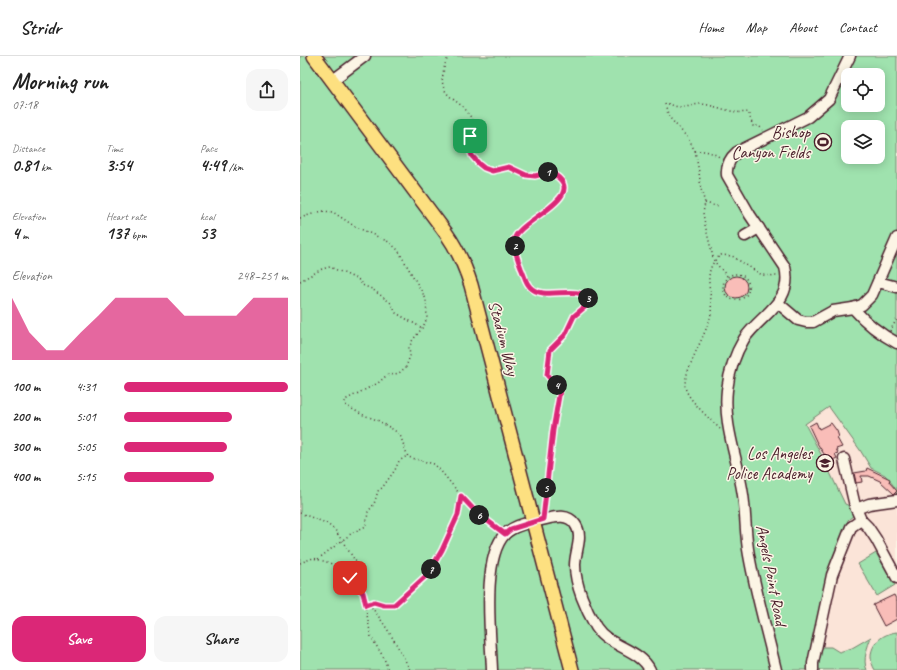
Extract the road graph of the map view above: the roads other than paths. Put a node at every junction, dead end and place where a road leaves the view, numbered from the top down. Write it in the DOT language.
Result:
graph roads {
  1 [pos="314,56"];
  2 [pos="365,56"];
  3 [pos="850,56"];
  4 [pos="333,80"];
  5 [pos="759,228"];
  6 [pos="745,236"];
  7 [pos="897,238"];
  8 [pos="878,282"];
  9 [pos="893,286"];
  10 [pos="778,303"];
  11 [pos="853,308"];
  12 [pos="897,343"];
  13 [pos="844,459"];
  14 [pos="897,500"];
  15 [pos="856,509"];
  16 [pos="538,520"];
  17 [pos="861,520"];
  18 [pos="897,578"];
  19 [pos="492,670"];
  20 [pos="572,670"];
  21 [pos="650,670"];
  22 [pos="776,670"];
  23 [pos="813,670"];
  1 -- 4 [label="main road, Stadium Way"];
  2 -- 4 [label="street"];
  3 -- 5 [label="street"];
  4 -- 16 [label="main road, Stadium Way"];
  5 -- 6 [label="street"];
  5 -- 10 [label="street, Angels Point Road"];
  7 -- 8 [label="street"];
  8 -- 9 [label="street"];
  8 -- 11 [label="street"];
  10 -- 11 [label="street"];
  10 -- 22 [label="street, Angels Point Road"];
  11 -- 12 [label="street"];
  13 -- 15 [label="street"];
  14 -- 15 [label="street"];
  15 -- 17 [label="street"];
  16 -- 19 [label="street"];
  16 -- 20 [label="main road, Stadium Way"];
  16 -- 21 [label="street"];
  17 -- 18 [label="street"];
  17 -- 23 [label="street"];
}
